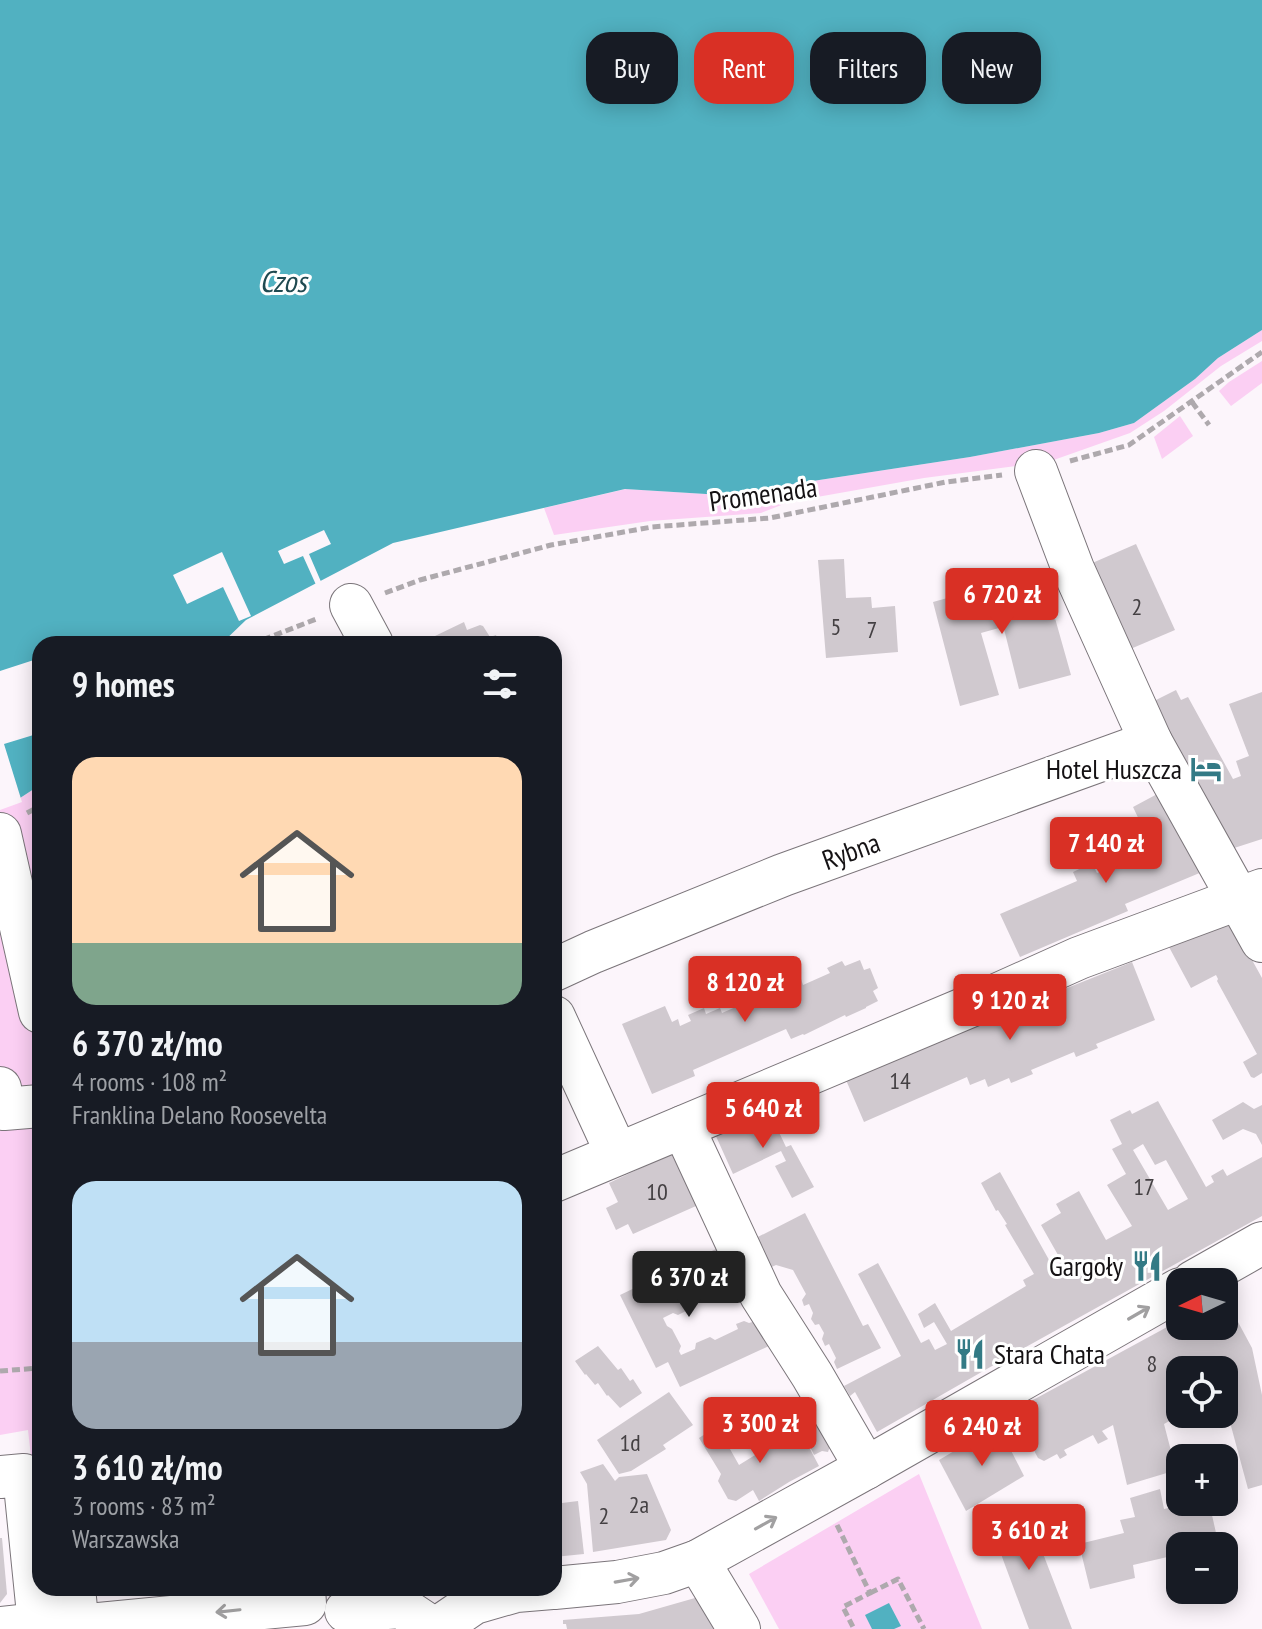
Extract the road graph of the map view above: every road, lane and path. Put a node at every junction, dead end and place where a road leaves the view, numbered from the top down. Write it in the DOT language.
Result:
graph roads {
  1 [pos="1262,352"];
  2 [pos="1192,402"];
  3 [pos="1209,425"];
  4 [pos="1036,471"];
  5 [pos="351,605"];
  6 [pos="272,636"];
  7 [pos="368,636"];
  8 [pos="1151,742"];
  9 [pos="0,834"];
  10 [pos="1250,894"];
  11 [pos="20,930"];
  12 [pos="1262,941"];
  13 [pos="562,966"];
  14 [pos="32,979"];
  15 [pos="562,1034"];
  16 [pos="0,1088"];
  17 [pos="32,1107"];
  18 [pos="683,1127"];
  19 [pos="617,1154"];
  20 [pos="562,1178"];
  21 [pos="1262,1243"];
  22 [pos="1218,1268"];
  23 [pos="1166,1297"];
  24 [pos="32,1369"];
  25 [pos="0,1371"];
  26 [pos="866,1468"];
  27 [pos="0,1477"];
  28 [pos="32,1513"];
  29 [pos="833,1516"];
  30 [pos="698,1561"];
  31 [pos="562,1587"];
  32 [pos="870,1593"];
  33 [pos="49,1596"];
  34 [pos="305,1596"];
  35 [pos="503,1596"];
  36 [pos="150,1603"];
  37 [pos="346,1611"];
  38 [pos="474,1616"];
  39 [pos="54,1619"];
  40 [pos="435,1629"];
  41 [pos="739,1629"];
  42 [pos="854,1629"];
  43 [pos="924,1629"];
  1 -- 2 [label="path, Promenada"];
  2 -- 3 [label="path"];
  2 -- 4 [label="path, Promenada"];
  4 -- 5 [label="path, Promenada"];
  4 -- 8 [label="street"];
  5 -- 6 [label="path, Promenada"];
  5 -- 7 [label="street"];
  8 -- 10 [label="street"];
  8 -- 13 [label="street, Rybna"];
  9 -- 11 [label="street"];
  10 -- 12 [label="street"];
  10 -- 18 [label="street"];
  11 -- 14 [label="street"];
  15 -- 19 [label="street"];
  16 -- 17 [label="street"];
  18 -- 19 [label="street"];
  18 -- 26 [label="street"];
  19 -- 20 [label="street"];
  21 -- 22 [label="street"];
  26 -- 23 [label="street, one-way"];
  24 -- 25 [label="path"];
  30 -- 26 [label="street, one-way"];
  27 -- 28 [label="street"];
  29 -- 32 [label="path"];
  31 -- 30 [label="street, one-way"];
  30 -- 41 [label="street"];
  32 -- 42 [label="path"];
  32 -- 43 [label="path"];
  33 -- 39 [label="street"];
  34 -- 36 [label="street, one-way"];
  35 -- 38 [label="street"];
  36 -- 39 [label="street"];
  37 -- 40 [label="street"];
  38 -- 40 [label="street"];
}
